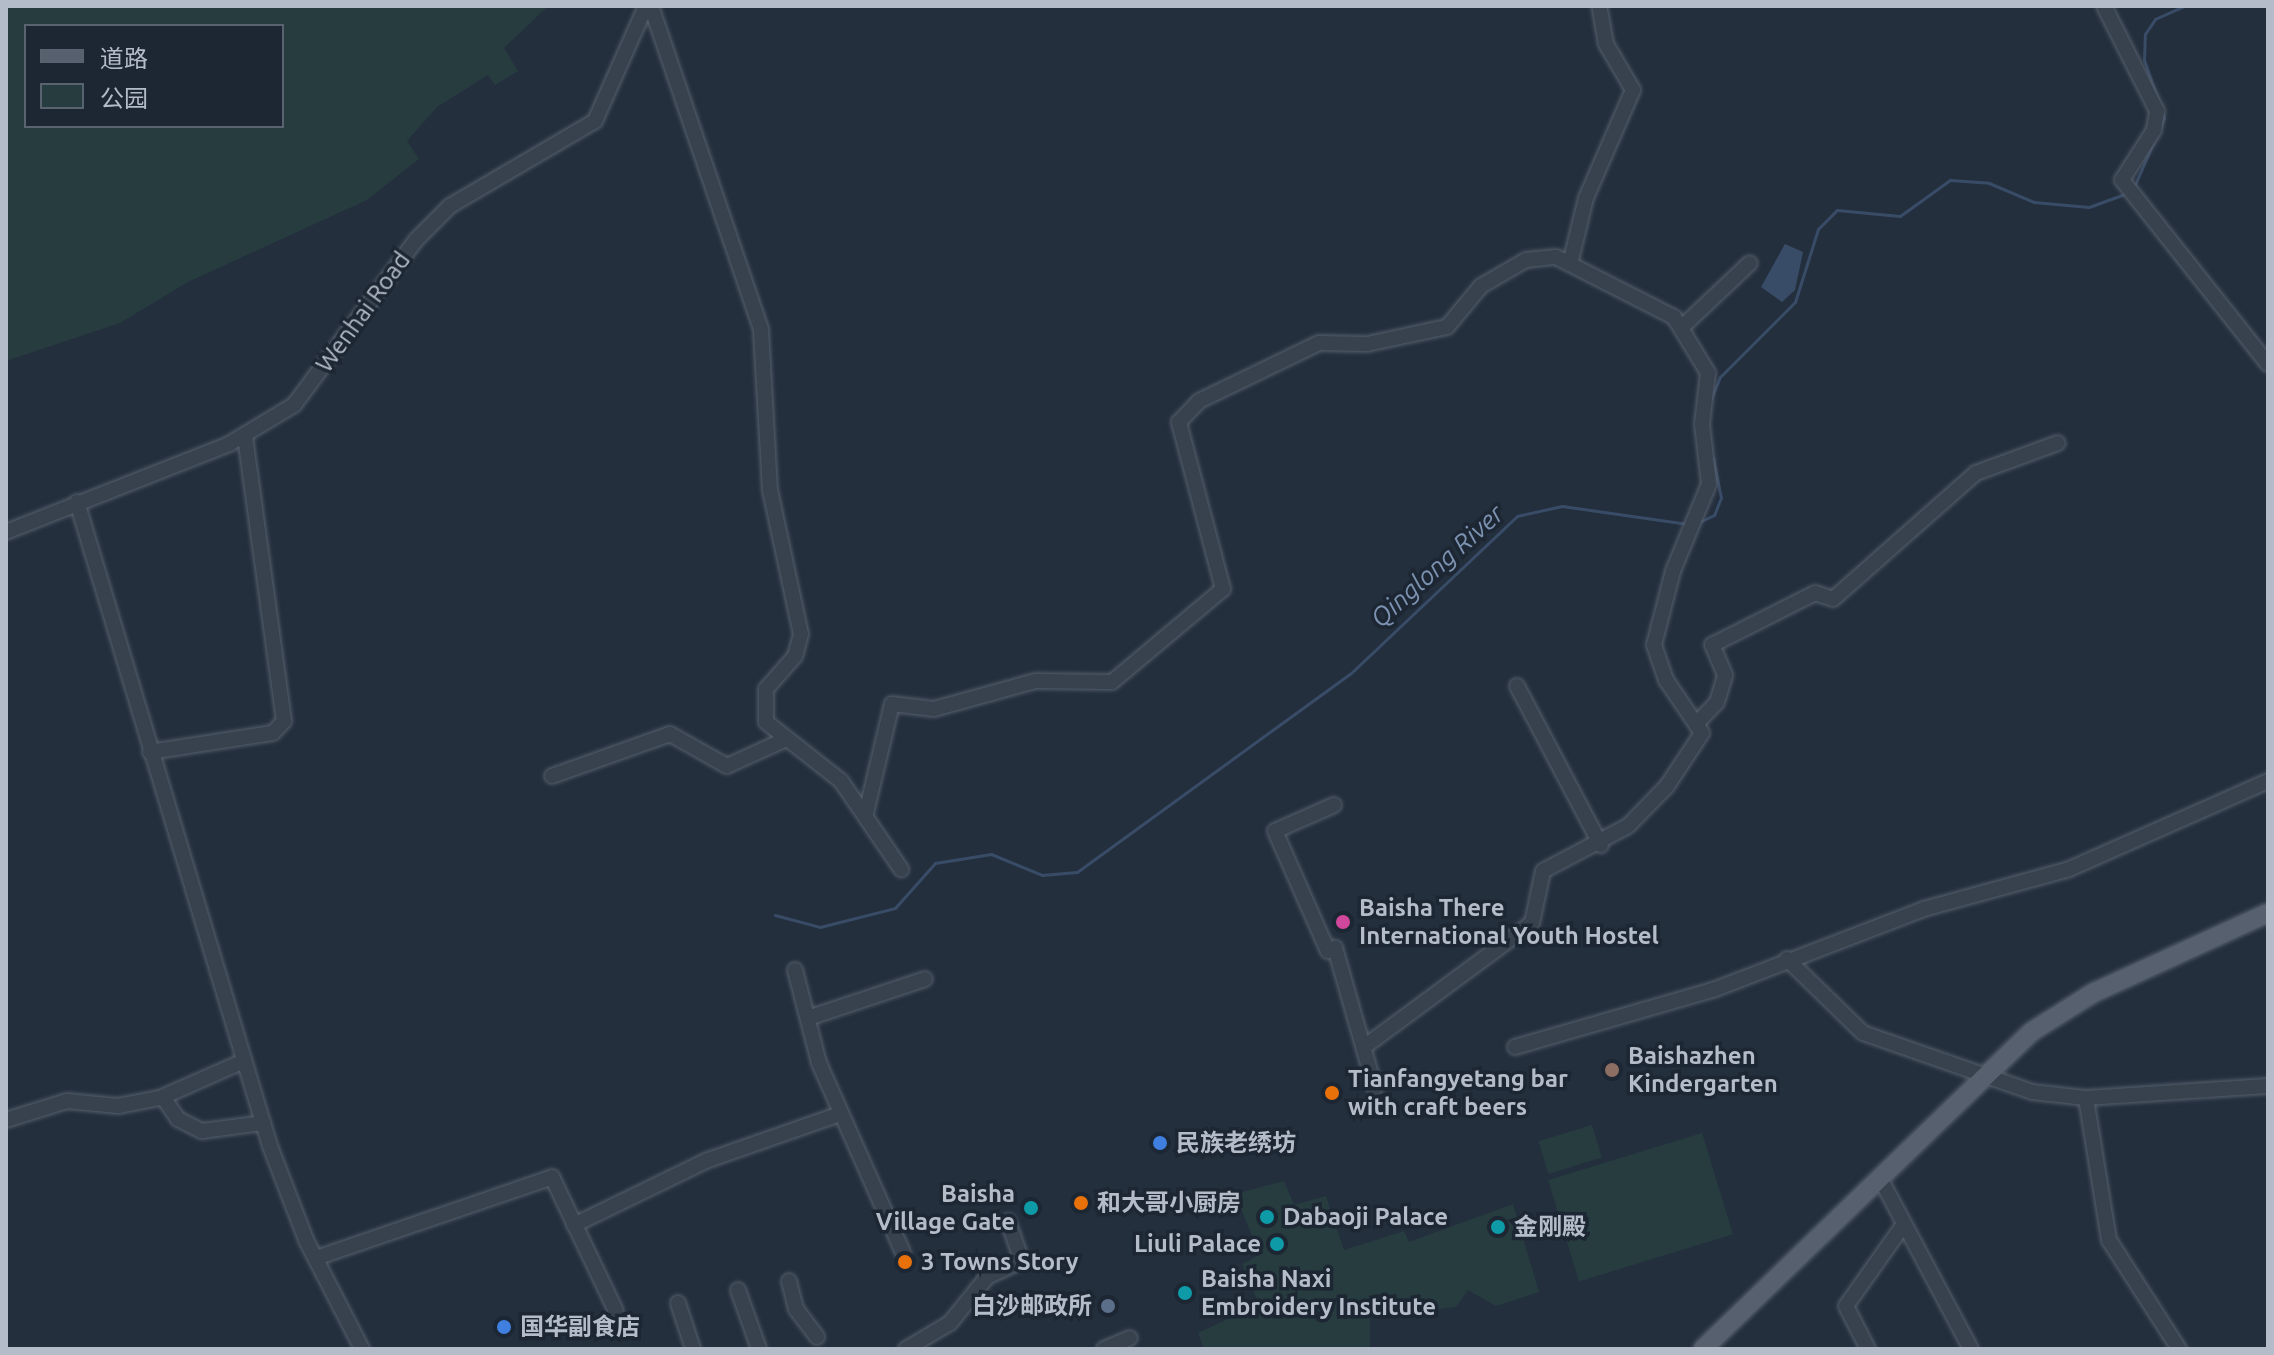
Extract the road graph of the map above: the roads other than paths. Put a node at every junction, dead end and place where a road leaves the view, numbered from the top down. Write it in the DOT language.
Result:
graph roads {
  1 [pos="648,6"];
  2 [pos="1599,6"];
  3 [pos="2104,6"];
  4 [pos="1750,263"];
  5 [pos="1570,264"];
  6 [pos="1682,327"];
  7 [pos="2268,364"];
  8 [pos="245,436"];
  9 [pos="2058,443"];
  10 [pos="77,502"];
  11 [pos="6,532"];
  12 [pos="1517,686"];
  13 [pos="1696,724"];
  14 [pos="782,741"];
  15 [pos="150,752"];
  16 [pos="552,776"];
  17 [pos="2268,781"];
  18 [pos="1334,805"];
  19 [pos="866,813"];
  20 [pos="1601,845"];
  21 [pos="901,869"];
  22 [pos="2268,913"];
  23 [pos="1787,959"];
  24 [pos="795,970"];
  25 [pos="925,979"];
  26 [pos="811,1017"];
  27 [pos="1364,1047"];
  28 [pos="1515,1047"];
  29 [pos="244,1061"];
  30 [pos="1983,1077"];
  31 [pos="2268,1086"];
  32 [pos="1375,1088"];
  33 [pos="163,1097"];
  34 [pos="2086,1098"];
  35 [pos="840,1114"];
  36 [pos="6,1120"];
  37 [pos="263,1124"];
  38 [pos="1881,1180"];
  39 [pos="1008,1221"];
  40 [pos="1904,1224"];
  41 [pos="574,1225"];
  42 [pos="903,1253"];
  43 [pos="316,1258"];
  44 [pos="789,1281"];
  45 [pos="738,1290"];
  46 [pos="678,1303"];
  47 [pos="616,1311"];
  48 [pos="817,1337"];
  49 [pos="1130,1338"];
  50 [pos="362,1349"];
  51 [pos="693,1349"];
  52 [pos="759,1349"];
  53 [pos="906,1349"];
  54 [pos="1104,1349"];
  55 [pos="1703,1349"];
  56 [pos="1868,1349"];
  57 [pos="1971,1349"];
  58 [pos="2179,1349"];
  1 -- 8 [label="street, Wenhai Road"];
  1 -- 14 [label="street"];
  2 -- 5 [label="street"];
  3 -- 7 [label="street"];
  4 -- 6 [label="street"];
  5 -- 6 [label="street"];
  5 -- 19 [label="street"];
  6 -- 13 [label="street"];
  8 -- 10 [label="street, Wenhai Road"];
  8 -- 15 [label="street"];
  9 -- 13 [label="street"];
  10 -- 11 [label="street, Wenhai Road"];
  10 -- 15 [label="street"];
  12 -- 20 [label="street"];
  13 -- 20 [label="street"];
  14 -- 16 [label="street"];
  14 -- 19 [label="street"];
  15 -- 29 [label="street"];
  17 -- 23 [label="street"];
  18 -- 27 [label="street"];
  19 -- 21 [label="street"];
  20 -- 27 [label="street"];
  22 -- 30 [label="main road"];
  23 -- 28 [label="street"];
  23 -- 30 [label="street"];
  24 -- 26 [label="street"];
  25 -- 26 [label="street"];
  26 -- 35 [label="street"];
  27 -- 32 [label="street"];
  29 -- 33 [label="street"];
  29 -- 37 [label="street"];
  30 -- 34 [label="street"];
  30 -- 38 [label="main road"];
  31 -- 34 [label="street"];
  33 -- 36 [label="street"];
  33 -- 37 [label="street"];
  34 -- 58 [label="street"];
  35 -- 41 [label="street"];
  35 -- 42 [label="street"];
  37 -- 43 [label="street"];
  38 -- 40 [label="street"];
  38 -- 55 [label="main road"];
  39 -- 53 [label="street"];
  40 -- 56 [label="street"];
  40 -- 57 [label="street"];
  41 -- 43 [label="street"];
  41 -- 47 [label="street"];
  43 -- 50 [label="street"];
  44 -- 48 [label="street"];
  45 -- 52 [label="street"];
  46 -- 51 [label="street"];
  49 -- 54 [label="street"];
}
